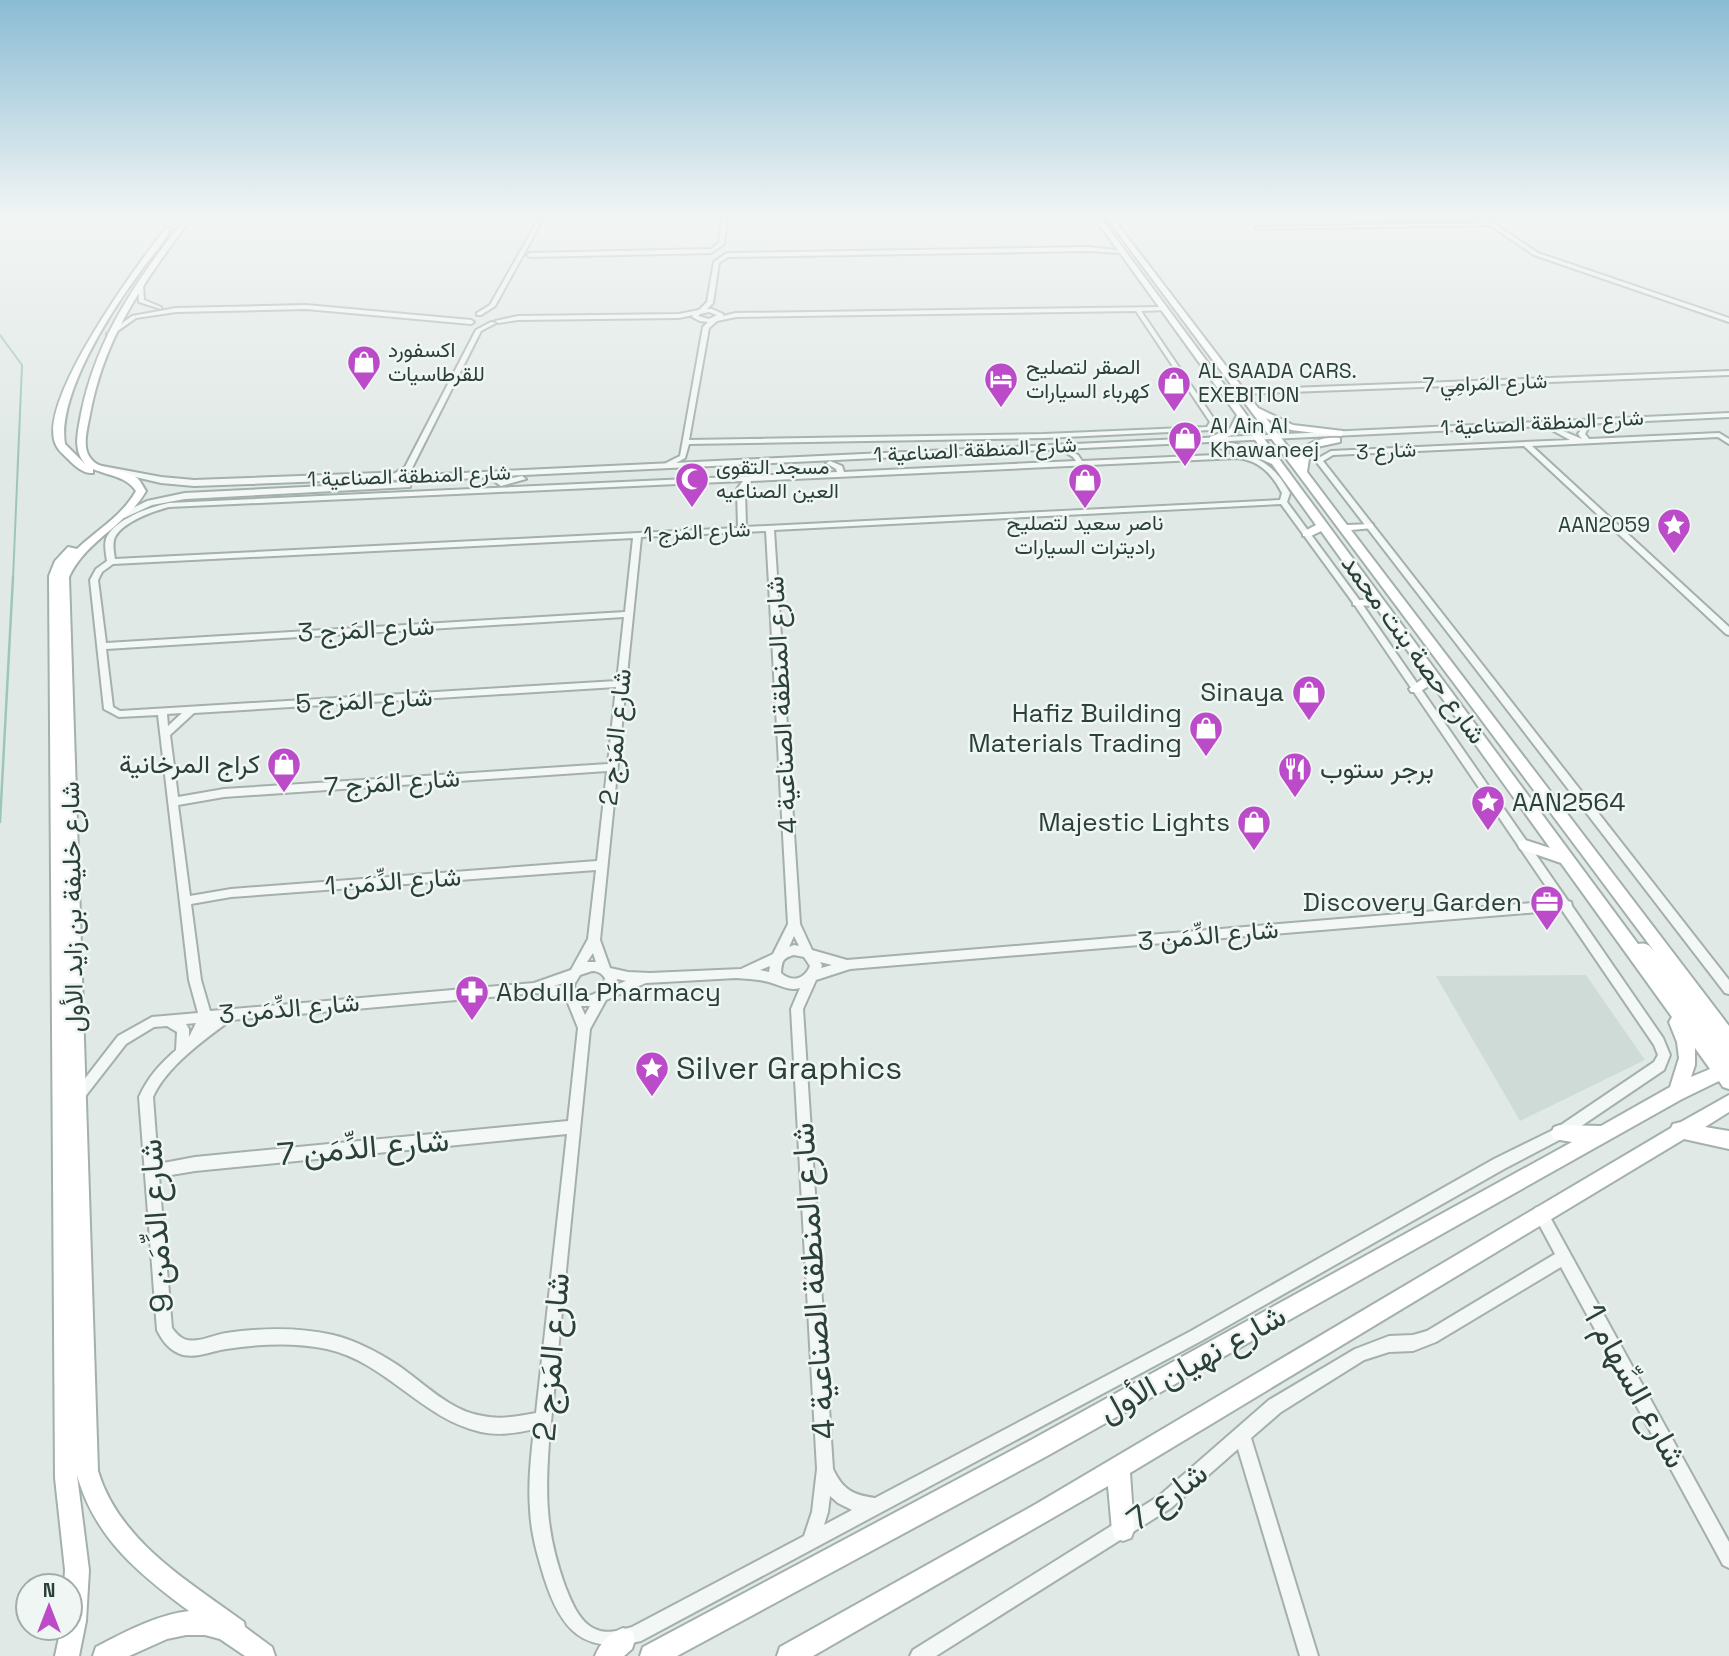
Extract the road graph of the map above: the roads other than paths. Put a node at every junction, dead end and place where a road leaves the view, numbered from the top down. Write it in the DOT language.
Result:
graph roads {
  1 [pos="120,294"];
  2 [pos="133,294"];
  3 [pos="139,294"];
  4 [pos="499,294"];
  5 [pos="711,294"];
  6 [pos="1153,294"];
  7 [pos="1167,294"];
  8 [pos="1654,294"];
  9 [pos="710,303"];
  10 [pos="492,306"];
  11 [pos="1138,309"];
  12 [pos="1164,309"];
  13 [pos="176,310"];
  14 [pos="478,314"];
  15 [pos="698,315"];
  16 [pos="717,315"];
  17 [pos="497,318"];
  18 [pos="454,319"];
  19 [pos="1729,320"];
  20 [pos="475,325"];
  21 [pos="706,327"];
  22 [pos="108,336"];
  23 [pos="1729,373"];
  24 [pos="90,383"];
  25 [pos="69,392"];
  26 [pos="1241,392"];
  27 [pos="1250,404"];
  28 [pos="1242,415"];
  29 [pos="1553,415"];
  30 [pos="1729,415"];
  31 [pos="1729,421"];
  32 [pos="1395,422"];
  33 [pos="1581,425"];
  34 [pos="1554,429"];
  35 [pos="1384,431"];
  36 [pos="1338,436"];
  37 [pos="1268,440"];
  38 [pos="1578,441"];
  39 [pos="1587,441"];
  40 [pos="685,442"];
  41 [pos="1215,442"];
  42 [pos="1729,442"];
  43 [pos="1526,444"];
  44 [pos="1006,449"];
  45 [pos="1090,451"];
  46 [pos="1068,452"];
  47 [pos="683,455"];
  48 [pos="995,455"];
  49 [pos="849,462"];
  50 [pos="830,463"];
  51 [pos="1085,463"];
  52 [pos="699,464"];
  53 [pos="1277,464"];
  54 [pos="669,465"];
  55 [pos="97,467"];
  56 [pos="408,468"];
  57 [pos="662,472"];
  58 [pos="841,472"];
  59 [pos="646,473"];
  60 [pos="1302,473"];
  61 [pos="396,477"];
  62 [pos="500,477"];
  63 [pos="420,478"];
  64 [pos="522,479"];
  65 [pos="748,479"];
  66 [pos="724,480"];
  67 [pos="653,481"];
  68 [pos="741,489"];
  69 [pos="297,495"];
  70 [pos="1283,502"];
  71 [pos="121,516"];
  72 [pos="1323,525"];
  73 [pos="1369,526"];
  74 [pos="770,528"];
  75 [pos="1343,528"];
  76 [pos="742,530"];
  77 [pos="1307,534"];
  78 [pos="637,535"];
  79 [pos="111,562"];
  80 [pos="1379,602"];
  81 [pos="1357,603"];
  82 [pos="628,614"];
  83 [pos="1729,632"];
  84 [pos="103,646"];
  85 [pos="1434,677"];
  86 [pos="621,684"];
  87 [pos="1415,689"];
  88 [pos="191,710"];
  89 [pos="162,713"];
  90 [pos="165,734"];
  91 [pos="612,767"];
  92 [pos="173,802"];
  93 [pos="1525,845"];
  94 [pos="1569,860"];
  95 [pos="602,865"];
  96 [pos="185,901"];
  97 [pos="1567,905"];
  98 [pos="794,924"];
  99 [pos="1618,928"];
  100 [pos="594,940"];
  101 [pos="809,954"];
  102 [pos="780,956"];
  103 [pos="850,964"];
  104 [pos="606,971"];
  105 [pos="577,972"];
  106 [pos="743,972"];
  107 [pos="812,977"];
  108 [pos="779,979"];
  109 [pos="644,980"];
  110 [pos="534,988"];
  111 [pos="1729,989"];
  112 [pos="570,995"];
  113 [pos="603,996"];
  114 [pos="1667,998"];
  115 [pos="797,1009"];
  116 [pos="231,1014"];
  117 [pos="205,1015"];
  118 [pos="164,1019"];
  119 [pos="584,1028"];
  120 [pos="1729,1039"];
  121 [pos="193,1040"];
  122 [pos="181,1052"];
  123 [pos="1727,1071"];
  124 [pos="1676,1093"];
  125 [pos="77,1097"];
  126 [pos="1729,1102"];
  127 [pos="574,1127"];
  128 [pos="1679,1130"];
  129 [pos="1560,1133"];
  130 [pos="1603,1134"];
  131 [pos="1729,1140"];
  132 [pos="153,1172"];
  133 [pos="1540,1213"];
  134 [pos="1564,1257"];
  135 [pos="544,1419"];
  136 [pos="1242,1434"];
  137 [pos="1118,1467"];
  138 [pos="825,1469"];
  139 [pos="875,1506"];
  140 [pos="1123,1530"];
  141 [pos="811,1540"];
  142 [pos="1729,1559"];
  143 [pos="235,1631"];
  144 [pos="615,1648"];
  145 [pos="67,1656"];
  146 [pos="106,1656"];
  147 [pos="263,1656"];
  148 [pos="652,1656"];
  149 [pos="789,1656"];
  150 [pos="919,1656"];
  151 [pos="1309,1656"];
  1 -- 25 [label="main road, شارع خليفة بن زايد الأول"];
  2 -- 22 [label="main road"];
  3 -- 13 [label="street"];
  4 -- 10 [label="street"];
  5 -- 9 [label="street"];
  6 -- 12 [label="main road, شارع حصة بنت محمد"];
  7 -- 26 [label="main road, شارع حصة بنت محمد"];
  8 -- 19 [label="street"];
  9 -- 15 [label="street"];
  9 -- 16 [label="street"];
  10 -- 14 [label="street"];
  10 -- 17 [label="street"];
  11 -- 12 [label="street"];
  11 -- 16 [label="street"];
  11 -- 40 [label="street"];
  12 -- 28 [label="main road, شارع حصة بنت محمد"];
  13 -- 18 [label="street"];
  13 -- 22 [label="street"];
  14 -- 17 [label="street"];
  14 -- 18 [label="street"];
  14 -- 20 [label="street"];
  15 -- 16 [label="street"];
  15 -- 17 [label="street"];
  15 -- 21 [label="street"];
  16 -- 21 [label="street"];
  17 -- 20 [label="street"];
  18 -- 20 [label="street"];
  20 -- 56 [label="street"];
  21 -- 40 [label="street"];
  22 -- 24 [label="main road"];
  23 -- 26 [label="street, شارع المَرامِي 7"];
  24 -- 25 [label="main road"];
  24 -- 55 [label="main road"];
  25 -- 145 [label="main road, شارع خليفة بن زايد الأول"];
  26 -- 27 [label="main road, شارع حصة بنت محمد"];
  27 -- 36 [label="main road"];
  27 -- 37 [label="main road, شارع حصة بنت محمد"];
  28 -- 37 [label="main road, شارع حصة بنت محمد"];
  28 -- 41 [label="main road"];
  29 -- 33 [label="street"];
  30 -- 33 [label="street, شارع المنطقة الصناعية 1"];
  31 -- 33 [label="street, شارع المنطقة الصناعية 1"];
  32 -- 35 [label="street"];
  33 -- 34 [label="street, شارع المنطقة الصناعية 1"];
  33 -- 35 [label="street, شارع المنطقة الصناعية 1"];
  33 -- 39 [label="street"];
  34 -- 36 [label="street, شارع المنطقة الصناعية 1"];
  34 -- 38 [label="street"];
  35 -- 36 [label="street, شارع المنطقة الصناعية 1"];
  36 -- 37 [label="street, شارع المنطقة الصناعية 1"];
  36 -- 60 [label="main road"];
  37 -- 41 [label="street, شارع المنطقة الصناعية 1"];
  37 -- 53 [label="main road, شارع حصة بنت محمد"];
  37 -- 60 [label="main road, شارع حصة بنت محمد"];
  38 -- 39 [label="street, شارع 3"];
  38 -- 43 [label="street, شارع 3"];
  39 -- 42 [label="street, شارع 3"];
  40 -- 47 [label="street"];
  41 -- 44 [label="street, شارع المنطقة الصناعية 1"];
  41 -- 45 [label="street, شارع المنطقة الصناعية 1"];
  41 -- 53 [label="main road"];
  43 -- 73 [label="street, شارع 3"];
  43 -- 83 [label="street"];
  44 -- 48 [label="street"];
  44 -- 52 [label="street, شارع المنطقة الصناعية 1"];
  45 -- 46 [label="street, شارع المنطقة الصناعية 1"];
  45 -- 51 [label="street"];
  46 -- 48 [label="street, شارع المنطقة الصناعية 1"];
  46 -- 51 [label="street"];
  47 -- 52 [label="street"];
  47 -- 54 [label="street"];
  48 -- 49 [label="street, شارع المنطقة الصناعية 1"];
  49 -- 50 [label="street, شارع المنطقة الصناعية 1"];
  49 -- 58 [label="street"];
  50 -- 57 [label="street, شارع المنطقة الصناعية 1"];
  50 -- 58 [label="street"];
  51 -- 58 [label="street"];
  51 -- 70 [label="street"];
  52 -- 54 [label="street, شارع المنطقة الصناعية 1"];
  53 -- 72 [label="main road, شارع حصة بنت محمد"];
  54 -- 62 [label="street, شارع المنطقة الصناعية 1"];
  55 -- 61 [label="street, شارع المنطقة الصناعية 1"];
  55 -- 71 [label="main road, شارع خليفة بن زايد الأول"];
  56 -- 61 [label="street"];
  56 -- 63 [label="street"];
  57 -- 59 [label="street, شارع المنطقة الصناعية 1"];
  57 -- 67 [label="street"];
  58 -- 65 [label="street"];
  59 -- 64 [label="street, شارع المنطقة الصناعية 1"];
  59 -- 67 [label="street"];
  60 -- 75 [label="main road, شارع حصة بنت محمد"];
  61 -- 63 [label="street, شارع المنطقة الصناعية 1"];
  62 -- 63 [label="street, شارع المنطقة الصناعية 1"];
  62 -- 64 [label="street"];
  62 -- 69 [label="street, شارع المنطقة الصناعية 1"];
  65 -- 66 [label="street"];
  65 -- 68 [label="street"];
  66 -- 67 [label="street"];
  66 -- 68 [label="street"];
  67 -- 69 [label="street"];
  68 -- 76 [label="street"];
  69 -- 71 [label="street, شارع المنطقة الصناعية 1"];
  69 -- 79 [label="street"];
  70 -- 74 [label="street, شارع المَزج 1"];
  70 -- 77 [label="street"];
  71 -- 125 [label="main road, شارع خليفة بن زايد الأول"];
  72 -- 77 [label="main road"];
  72 -- 80 [label="main road, شارع حصة بنت محمد"];
  73 -- 75 [label="main road"];
  73 -- 111 [label="street"];
  74 -- 76 [label="street, شارع المَزج 1"];
  74 -- 98 [label="street, شارع المنطقة الصناعية 4"];
  75 -- 120 [label="main road, شارع حصة بنت محمد"];
  76 -- 78 [label="street, شارع المَزج 1"];
  77 -- 81 [label="street"];
  78 -- 79 [label="street, شارع المَزج 1"];
  78 -- 82 [label="street, شارع المَزج 2"];
  79 -- 84 [label="street"];
  80 -- 81 [label="main road"];
  80 -- 85 [label="main road, شارع حصة بنت محمد"];
  81 -- 87 [label="street"];
  82 -- 84 [label="street, شارع المَزج 3"];
  82 -- 86 [label="street, شارع المَزج 2"];
  84 -- 89 [label="street, شارع المَزج 5"];
  85 -- 87 [label="main road"];
  85 -- 94 [label="main road, شارع حصة بنت محمد"];
  86 -- 88 [label="street, شارع المَزج 5"];
  86 -- 91 [label="street, شارع المَزج 2"];
  87 -- 93 [label="street"];
  88 -- 89 [label="street, شارع المَزج 5"];
  88 -- 90 [label="street"];
  89 -- 90 [label="street"];
  90 -- 92 [label="street"];
  91 -- 92 [label="street, شارع المَزج 7"];
  91 -- 95 [label="street, شارع المَزج 2"];
  92 -- 96 [label="street"];
  93 -- 94 [label="main road"];
  93 -- 97 [label="street"];
  94 -- 99 [label="main road, شارع حصة بنت محمد"];
  95 -- 96 [label="street, شارع الدِّمَن 1"];
  95 -- 100 [label="street, شارع المَزج 2"];
  96 -- 117 [label="street"];
  97 -- 103 [label="street, شارع الدِّمَن 3"];
  97 -- 129 [label="street"];
  98 -- 101 [label="street, شارع المنطقة الصناعية 4"];
  98 -- 102 [label="street, شارع المنطقة الصناعية 4"];
  99 -- 114 [label="main road, شارع حصة بنت محمد"];
  99 -- 123 [label="main road"];
  100 -- 104 [label="street, شارع المَزج 2"];
  100 -- 105 [label="street, شارع المَزج 2"];
  101 -- 102 [label="street"];
  101 -- 103 [label="street, شارع الدِّمَن 3"];
  101 -- 107 [label="street"];
  102 -- 106 [label="street"];
  102 -- 108 [label="street"];
  103 -- 107 [label="street, شارع الدِّمَن 3"];
  104 -- 105 [label="street"];
  104 -- 109 [label="street"];
  104 -- 113 [label="street"];
  105 -- 110 [label="street, شارع الدِّمَن 3"];
  105 -- 112 [label="street"];
  106 -- 108 [label="street"];
  106 -- 109 [label="street"];
  107 -- 108 [label="street"];
  107 -- 115 [label="street, شارع المنطقة الصناعية 4"];
  108 -- 115 [label="street, شارع المنطقة الصناعية 4"];
  109 -- 113 [label="street"];
  110 -- 112 [label="street, شارع الدِّمَن 3"];
  110 -- 116 [label="street, شارع الدِّمَن 3"];
  112 -- 113 [label="street"];
  112 -- 119 [label="street, شارع المَزج 2"];
  113 -- 119 [label="street, شارع المَزج 2"];
  114 -- 123 [label="main road, شارع حصة بنت محمد"];
  114 -- 124 [label="main road"];
  115 -- 138 [label="street, شارع المنطقة الصناعية 4"];
  116 -- 117 [label="street, شارع الدِّمَن 3"];
  116 -- 121 [label="street"];
  117 -- 118 [label="street, شارع الدِّمَن 3"];
  117 -- 121 [label="street, شارع الدِّمَن 9"];
  118 -- 122 [label="street"];
  118 -- 125 [label="street, شارع الدِّمَن 3"];
  119 -- 127 [label="street, شارع المَزج 2"];
  121 -- 122 [label="street, شارع الدِّمَن 9"];
  122 -- 132 [label="street, شارع الدِّمَن 9"];
  123 -- 124 [label="main road, شارع نهيان الأول"];
  124 -- 130 [label="main road, شارع نهيان الأول"];
  125 -- 143 [label="main road, شارع خليفة بن زايد الأول"];
  126 -- 128 [label="main road, شارع نهيان الأول"];
  127 -- 132 [label="street, شارع الدِّمَن 7"];
  127 -- 135 [label="street, شارع المَزج 2"];
  128 -- 131 [label="main road"];
  128 -- 133 [label="main road, شارع نهيان الأول"];
  129 -- 130 [label="main road"];
  129 -- 139 [label="street"];
  130 -- 148 [label="main road, شارع نهيان الأول"];
  132 -- 135 [label="street, شارع الدِّمَن 9"];
  133 -- 134 [label="street, شارع السِّهام 1"];
  133 -- 137 [label="main road, شارع نهيان الأول"];
  134 -- 136 [label="street, شارع 7"];
  134 -- 142 [label="street, شارع السِّهام 1"];
  135 -- 144 [label="street, شارع المَزج 2"];
  136 -- 140 [label="street, شارع 7"];
  136 -- 151 [label="street"];
  137 -- 140 [label="main road"];
  137 -- 149 [label="main road, شارع نهيان الأول"];
  138 -- 139 [label="street, شارع المنطقة الصناعية 4"];
  138 -- 141 [label="street, شارع المنطقة الصناعية 4"];
  139 -- 141 [label="street"];
  140 -- 150 [label="street, شارع 7"];
  141 -- 144 [label="street"];
  143 -- 146 [label="main road"];
  143 -- 147 [label="main road, شارع خليفة بن زايد الأول"];
}
